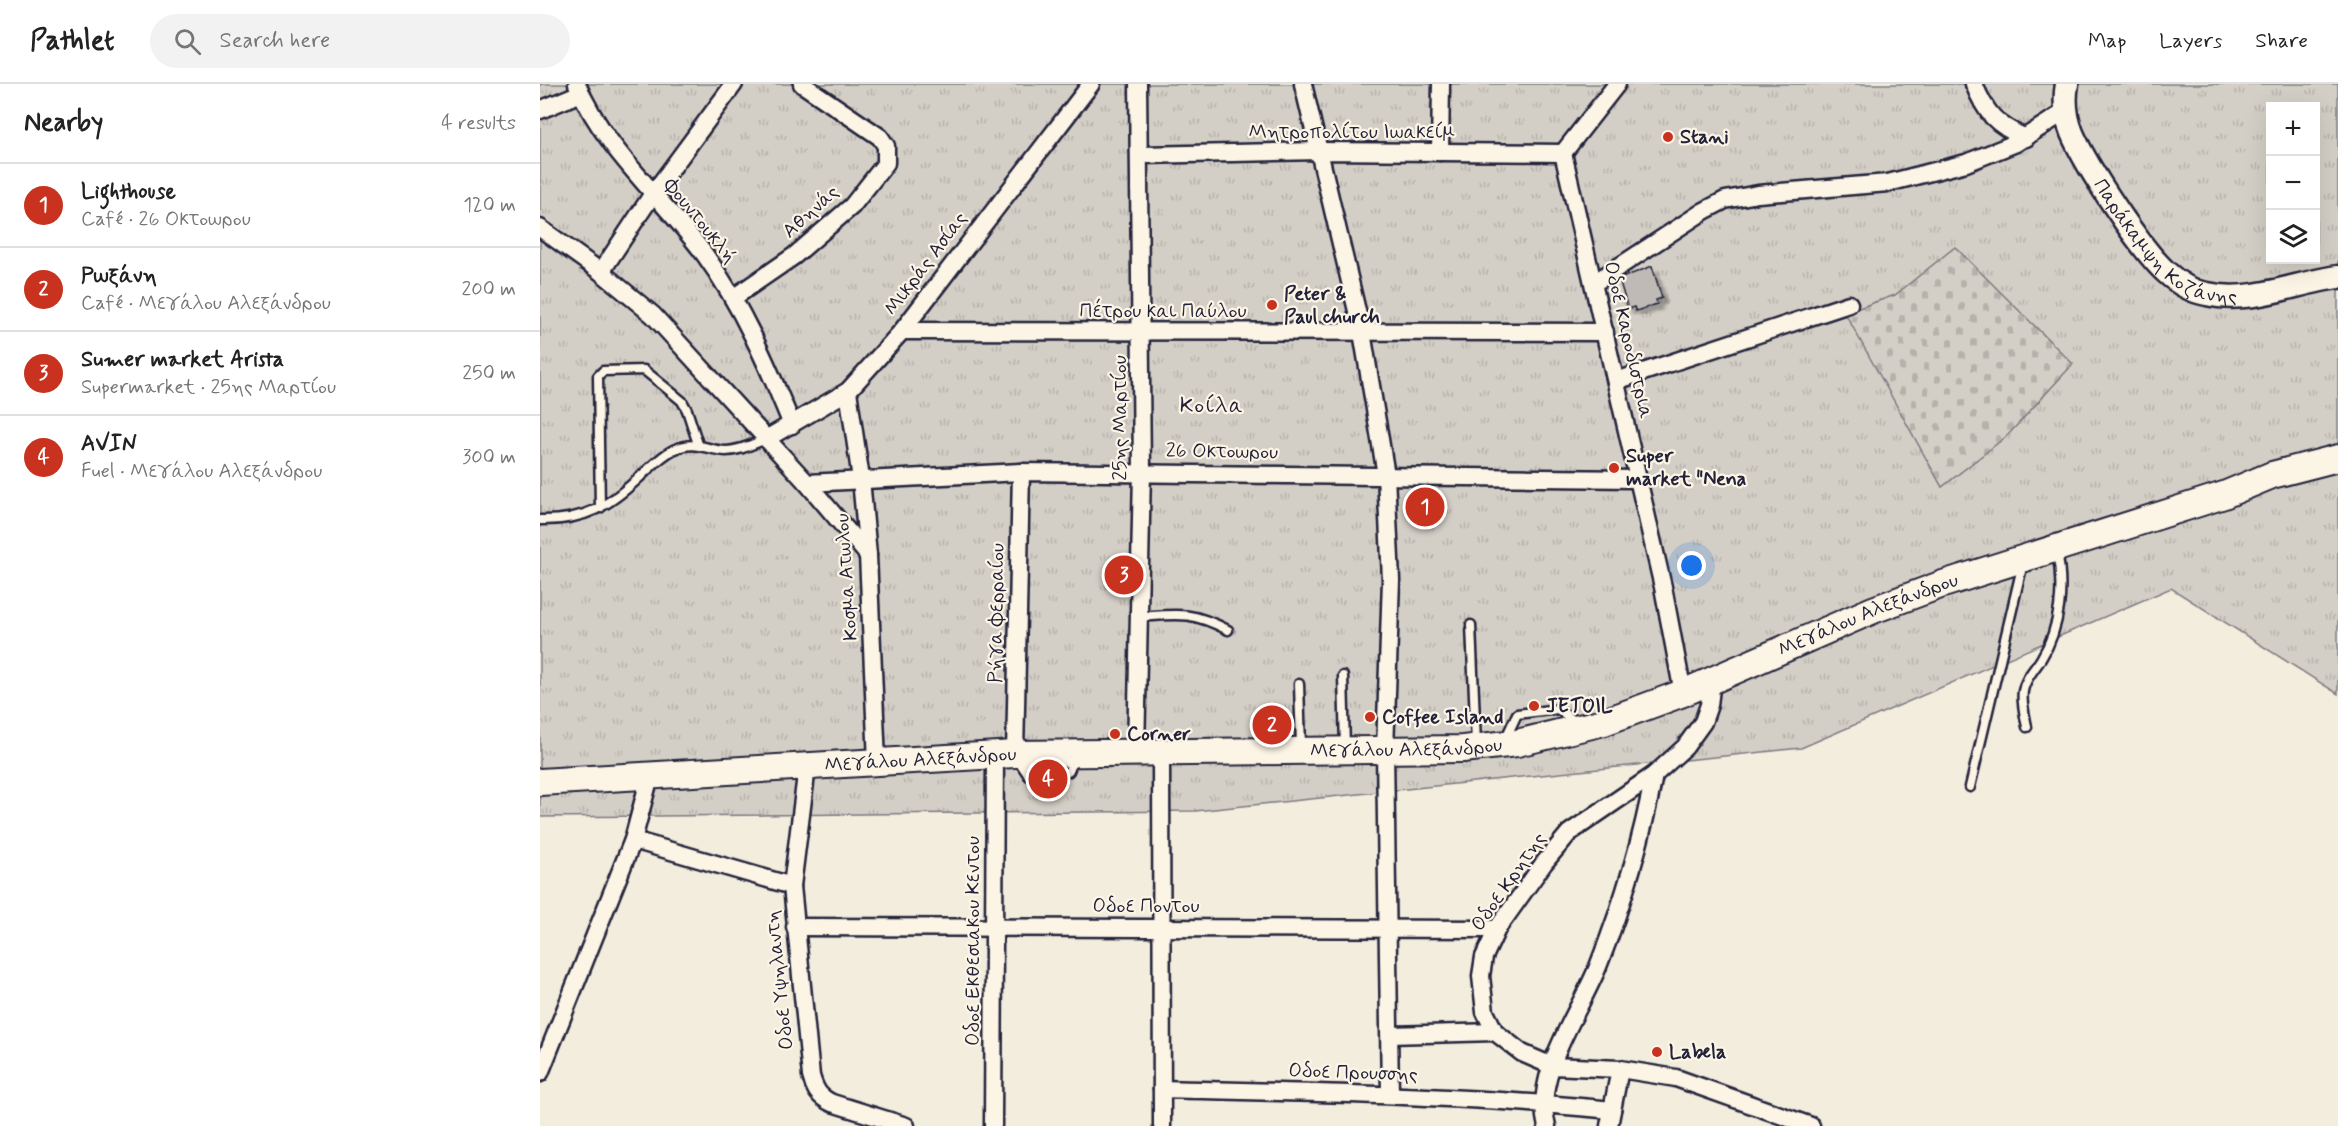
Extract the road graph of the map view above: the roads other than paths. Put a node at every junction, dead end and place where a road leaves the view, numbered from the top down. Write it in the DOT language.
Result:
graph roads {
  1 [pos="734,84"];
  2 [pos="802,84"];
  3 [pos="1091,84"];
  4 [pos="1138,84"];
  5 [pos="1303,84"];
  6 [pos="1441,84"];
  7 [pos="1617,84"];
  8 [pos="1974,84"];
  9 [pos="2067,84"];
  10 [pos="579,89"];
  11 [pos="540,110"];
  12 [pos="2066,111"];
  13 [pos="2026,138"];
  14 [pos="1319,152"];
  15 [pos="1440,152"];
  16 [pos="1563,153"];
  17 [pos="1141,155"];
  18 [pos="652,195"];
  19 [pos="540,228"];
  20 [pos="601,272"];
  21 [pos="2338,277"];
  22 [pos="1594,283"];
  23 [pos="733,298"];
  24 [pos="1849,304"];
  25 [pos="902,331"];
  26 [pos="1140,332"];
  27 [pos="1362,332"];
  28 [pos="1605,332"];
  29 [pos="1616,381"];
  30 [pos="848,391"];
  31 [pos="792,425"];
  32 [pos="766,439"];
  33 [pos="698,444"];
  34 [pos="2338,459"];
  35 [pos="2338,470"];
  36 [pos="1142,471"];
  37 [pos="1021,472"];
  38 [pos="1386,475"];
  39 [pos="861,479"];
  40 [pos="1637,479"];
  41 [pos="807,483"];
  42 [pos="2224,495"];
  43 [pos="600,508"];
  44 [pos="540,520"];
  45 [pos="2056,546"];
  46 [pos="868,555"];
  47 [pos="2024,556"];
  48 [pos="1139,616"];
  49 [pos="1471,625"];
  50 [pos="1228,630"];
  51 [pos="1343,676"];
  52 [pos="1712,680"];
  53 [pos="1299,684"];
  54 [pos="1683,693"];
  55 [pos="2027,727"];
  56 [pos="1476,747"];
  57 [pos="1345,750"];
  58 [pos="1385,750"];
  59 [pos="1301,751"];
  60 [pos="1161,752"];
  61 [pos="1136,753"];
  62 [pos="1075,754"];
  63 [pos="1005,755"];
  64 [pos="877,762"];
  65 [pos="807,767"];
  66 [pos="1654,775"];
  67 [pos="650,776"];
  68 [pos="1061,776"];
  69 [pos="1034,777"];
  70 [pos="540,782"];
  71 [pos="1970,787"];
  72 [pos="633,840"];
  73 [pos="792,886"];
  74 [pos="795,927"];
  75 [pos="994,927"];
  76 [pos="1161,927"];
  77 [pos="1390,928"];
  78 [pos="1497,929"];
  79 [pos="1494,1032"];
  80 [pos="1390,1035"];
  81 [pos="1552,1066"];
  82 [pos="1620,1069"];
  83 [pos="540,1073"];
  84 [pos="1162,1089"];
  85 [pos="1390,1095"];
  86 [pos="1542,1102"];
  87 [pos="1611,1118"];
  88 [pos="906,1126"];
  89 [pos="993,1126"];
  90 [pos="1162,1126"];
  91 [pos="1547,1126"];
  92 [pos="1811,1126"];
  1 -- 18 [label="street"];
  2 -- 23 [label="street, Αθηνάς"];
  3 -- 25 [label="street, Μικράς Ασίας"];
  4 -- 17 [label="street, 25ης Μαρτίου"];
  5 -- 14 [label="street"];
  6 -- 15 [label="street"];
  7 -- 16 [label="street"];
  8 -- 13 [label="street"];
  9 -- 12 [label="main road, Παράκαμψη Κοζάνης"];
  10 -- 11 [label="street"];
  10 -- 18 [label="street, Φουντουκλή"];
  12 -- 13 [label="street"];
  12 -- 21 [label="main road, Παράκαμψη Κοζάνης"];
  13 -- 22 [label="street"];
  14 -- 15 [label="street, Μητροπολίτου Ιωακείμ"];
  14 -- 17 [label="street, Μητροπολίτου Ιωακείμ"];
  14 -- 27 [label="street"];
  15 -- 16 [label="street, Μητροπολίτου Ιωακείμ"];
  16 -- 22 [label="street, Oδοε Καροδιστρια"];
  17 -- 26 [label="street, 25ης Μαρτίου"];
  18 -- 20 [label="street"];
  18 -- 23 [label="street, Φουντουκλή"];
  19 -- 20 [label="street"];
  20 -- 32 [label="street"];
  22 -- 28 [label="street, Oδοε Καροδιστρια"];
  23 -- 31 [label="street, Φουντουκλή"];
  24 -- 29 [label="street"];
  25 -- 26 [label="street, Πέτρου και Παύλου"];
  25 -- 30 [label="street, Μικράς Ασίας"];
  26 -- 27 [label="street, Πέτρου και Παύλου"];
  26 -- 36 [label="street, 25ης Μαρτίου"];
  27 -- 28 [label="street, Πέτρου και Παύλου"];
  27 -- 38 [label="street"];
  28 -- 29 [label="street, Oδοε Καροδιστρια"];
  29 -- 40 [label="street, Oδοε Καροδιστρια"];
  30 -- 31 [label="street, Μικράς Ασίας"];
  30 -- 39 [label="street, Κοσμα Ατωλου"];
  31 -- 32 [label="street, Μικράς Ασίας"];
  32 -- 33 [label="lane"];
  32 -- 41 [label="street"];
  33 -- 43 [label="lane"];
  33 -- 43 [label="lane"];
  34 -- 42 [label="main road"];
  35 -- 42 [label="main road"];
  36 -- 37 [label="street, 26 Οκτοωρου"];
  36 -- 38 [label="street, 26 Οκτοωρου"];
  36 -- 48 [label="street, 25ης Μαρτίου"];
  37 -- 39 [label="street, 26 Οκτοωρου"];
  37 -- 63 [label="street, Ρήγα Φερραίου"];
  38 -- 40 [label="street, 26 Οκτοωρου"];
  38 -- 58 [label="street"];
  39 -- 41 [label="street, 26 Οκτοωρου"];
  39 -- 46 [label="street, Κοσμα Ατωλου"];
  40 -- 54 [label="street, Oδοε Καροδιστρια"];
  41 -- 46 [label="street"];
  42 -- 45 [label="main road, Μεγάλου Αλεξάνδρου"];
  43 -- 44 [label="lane"];
  45 -- 47 [label="main road, Μεγάλου Αλεξάνδρου"];
  45 -- 55 [label="lane"];
  46 -- 64 [label="street, Κοσμα Ατωλου"];
  47 -- 52 [label="main road, Μεγάλου Αλεξάνδρου"];
  47 -- 71 [label="lane"];
  48 -- 50 [label="lane"];
  48 -- 61 [label="street, 25ης Μαρτίου"];
  49 -- 56 [label="lane"];
  51 -- 57 [label="lane"];
  52 -- 54 [label="main road, Μεγάλου Αλεξάνδρου"];
  52 -- 66 [label="street, Oδοε Κρητης"];
  53 -- 59 [label="lane"];
  54 -- 56 [label="main road, Μεγάλου Αλεξάνδρου"];
  56 -- 58 [label="main road, Μεγάλου Αλεξάνδρου"];
  57 -- 58 [label="main road, Μεγάλου Αλεξάνδρου"];
  57 -- 59 [label="main road, Μεγάλου Αλεξάνδρου"];
  58 -- 77 [label="street"];
  59 -- 60 [label="main road, Μεγάλου Αλεξάνδρου"];
  60 -- 61 [label="main road, Μεγάλου Αλεξάνδρου"];
  60 -- 76 [label="street"];
  61 -- 62 [label="main road, Μεγάλου Αλεξάνδρου"];
  62 -- 63 [label="main road, Μεγάλου Αλεξάνδρου"];
  62 -- 68 [label="lane"];
  63 -- 64 [label="main road, Μεγάλου Αλεξάνδρου"];
  63 -- 69 [label="lane"];
  63 -- 75 [label="street, Oδοε Εκθεσιακου Κεντου"];
  64 -- 65 [label="main road, Μεγάλου Αλεξάνδρου"];
  65 -- 67 [label="main road, Μεγάλου Αλεξάνδρου"];
  65 -- 73 [label="street, Oδοε Υψηλαντη"];
  66 -- 78 [label="street, Oδοε Κρητης"];
  66 -- 81 [label="street"];
  67 -- 70 [label="main road, Μεγάλου Αλεξάνδρου"];
  67 -- 72 [label="street"];
  72 -- 73 [label="street"];
  72 -- 83 [label="street"];
  73 -- 74 [label="street, Oδοε Υψηλαντη"];
  74 -- 75 [label="street, Oδοε Ποντου"];
  74 -- 88 [label="street, Oδοε Υψηλαντη"];
  75 -- 76 [label="street, Oδοε Ποντου"];
  75 -- 89 [label="street, Oδοε Εκθεσιακου Κεντου"];
  76 -- 77 [label="street, Oδοε Ποντου"];
  76 -- 84 [label="street"];
  77 -- 78 [label="street, Oδοε Ποντου"];
  77 -- 80 [label="street"];
  78 -- 79 [label="street, Oδοε Κρητης"];
  79 -- 80 [label="street"];
  79 -- 81 [label="street"];
  80 -- 85 [label="street"];
  81 -- 82 [label="street"];
  81 -- 86 [label="street"];
  82 -- 87 [label="street"];
  82 -- 92 [label="street"];
  84 -- 85 [label="street, Oδοε Προυσσης"];
  84 -- 90 [label="street"];
  85 -- 86 [label="street, Oδοε Προυσσης"];
  86 -- 87 [label="street, Oδοε Προυσσης"];
  86 -- 91 [label="street"];
}
